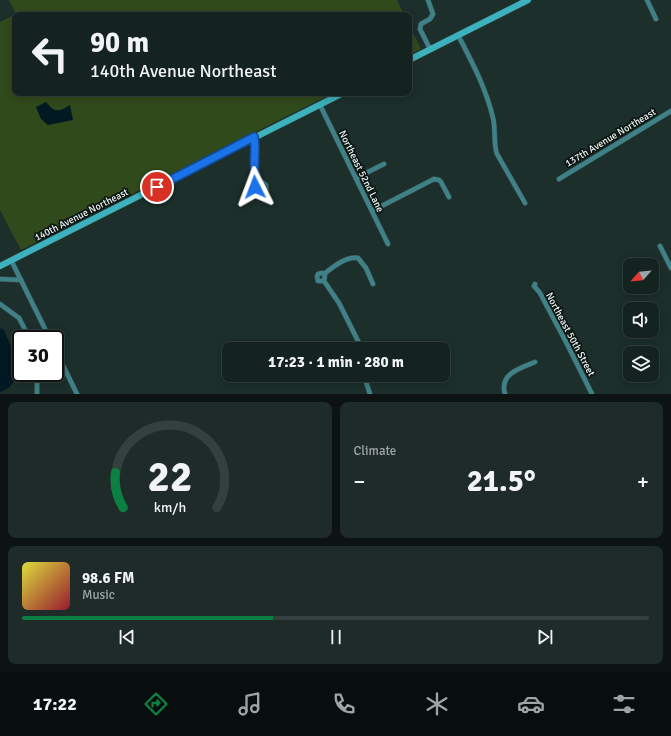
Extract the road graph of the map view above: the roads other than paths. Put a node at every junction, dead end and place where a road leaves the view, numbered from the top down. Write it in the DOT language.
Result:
graph roads {
  1 [pos="428,0"];
  2 [pos="528,0"];
  3 [pos="647,0"];
  4 [pos="656,19"];
  5 [pos="458,35"];
  6 [pos="430,50"];
  7 [pos="412,59"];
  8 [pos="338,96"];
  9 [pos="320,105"];
  10 [pos="671,111"];
  11 [pos="254,137"];
  12 [pos="384,164"];
  13 [pos="356,178"];
  14 [pos="559,179"];
  15 [pos="258,183"];
  16 [pos="449,197"];
  17 [pos="525,203"];
  18 [pos="372,211"];
  19 [pos="388,244"];
  20 [pos="660,246"];
  21 [pos="11,260"];
  22 [pos="0,266"];
  23 [pos="671,268"];
  24 [pos="0,279"];
  25 [pos="21,280"];
  26 [pos="373,284"];
  27 [pos="535,284"];
  28 [pos="0,304"];
  29 [pos="25,330"];
  30 [pos="46,330"];
  31 [pos="358,342"];
  32 [pos="535,362"];
  33 [pos="64,367"];
  34 [pos="38,382"];
  35 [pos="366,382"];
  36 [pos="38,394"];
  37 [pos="77,394"];
  38 [pos="370,394"];
  39 [pos="505,394"];
  40 [pos="592,394"];
  1 -- 6 [label="street"];
  2 -- 5 [label="street"];
  3 -- 4 [label="street"];
  5 -- 6 [label="street"];
  5 -- 17 [label="street"];
  6 -- 7 [label="street"];
  8 -- 9 [label="street, 140th Avenue Northeast"];
  9 -- 11 [label="street, 140th Avenue Northeast"];
  9 -- 13 [label="street, Northeast 52nd Lane"];
  10 -- 14 [label="street, 137th Avenue Northeast"];
  11 -- 15 [label="street"];
  11 -- 21 [label="street, 140th Avenue Northeast"];
  12 -- 13 [label="street"];
  13 -- 18 [label="street, Northeast 52nd Lane"];
  16 -- 18 [label="street"];
  18 -- 19 [label="street, Northeast 52nd Lane"];
  20 -- 23 [label="street"];
  21 -- 22 [label="street, 140th Avenue Northeast"];
  21 -- 25 [label="street"];
  24 -- 25 [label="street"];
  25 -- 30 [label="street"];
  26 -- 31 [label="street"];
  27 -- 40 [label="street, Northeast 50th Street"];
  28 -- 29 [label="street"];
  32 -- 39 [label="street"];
  33 -- 37 [label="street"];
  34 -- 36 [label="street"];
  35 -- 38 [label="street"];
}
